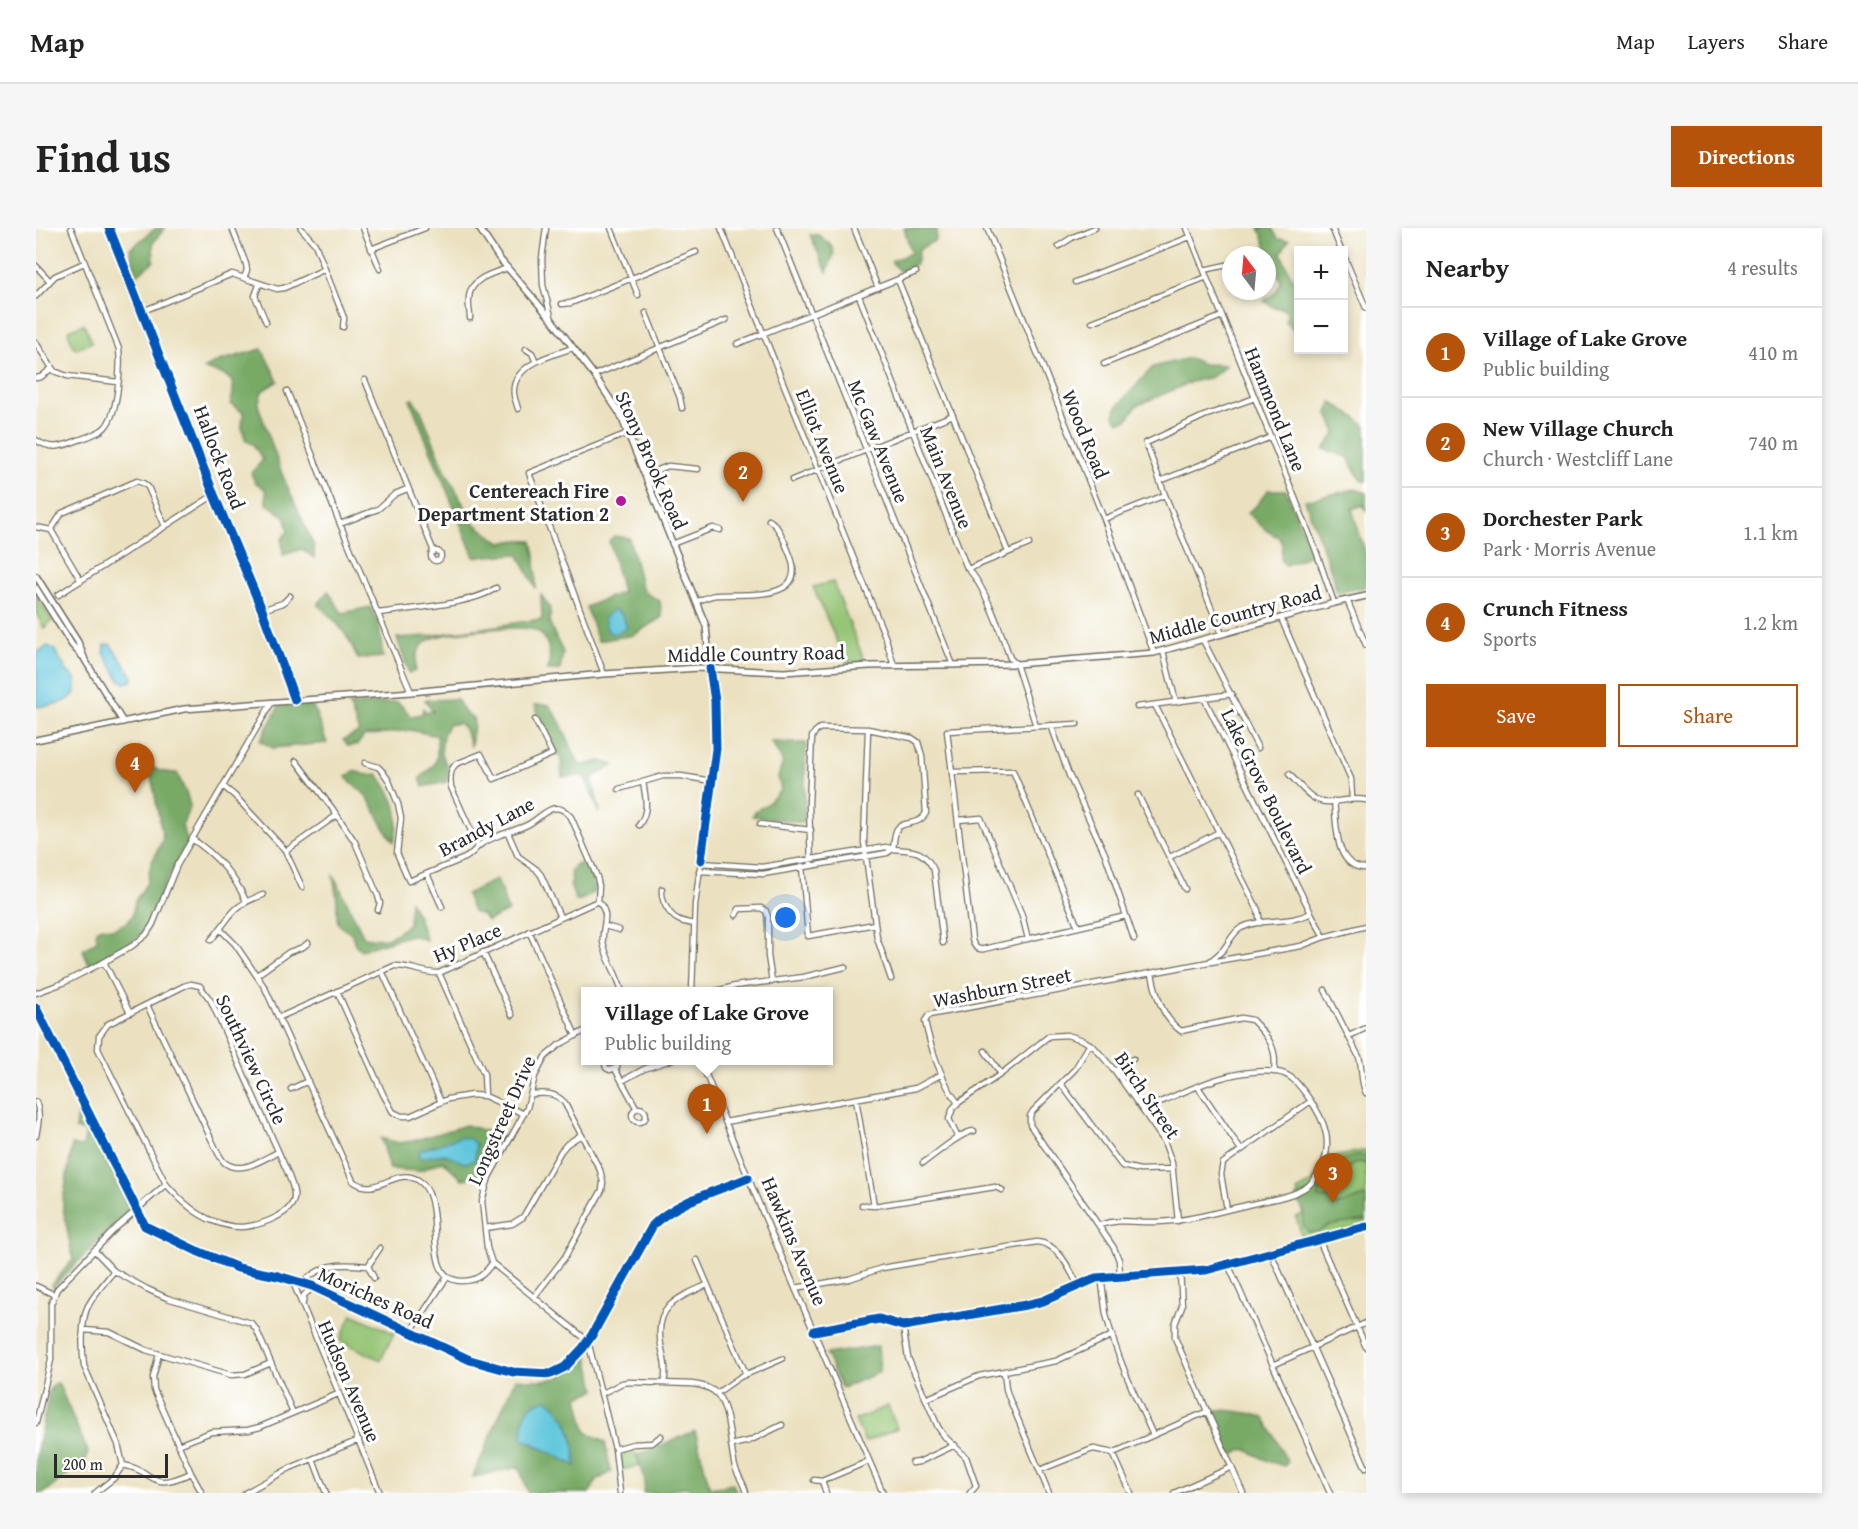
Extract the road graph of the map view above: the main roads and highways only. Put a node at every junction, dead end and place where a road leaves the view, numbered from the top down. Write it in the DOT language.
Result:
graph roads {
  1 [pos="478,228"];
  2 [pos="36,576"];
  3 [pos="36,588"];
  4 [pos="1366,596"];
  5 [pos="85,660"];
  6 [pos="710,668"];
  7 [pos="123,722"];
  8 [pos="36,740"];
  1 -- 6 [label="main road, Stony Brook Road"];
  2 -- 5 [label="main road"];
  3 -- 5 [label="main road"];
  4 -- 6 [label="main road, Middle Country Road"];
  5 -- 7 [label="main road"];
  6 -- 7 [label="main road, Middle Country Road"];
  7 -- 8 [label="main road, Middle Country Road"];
}
